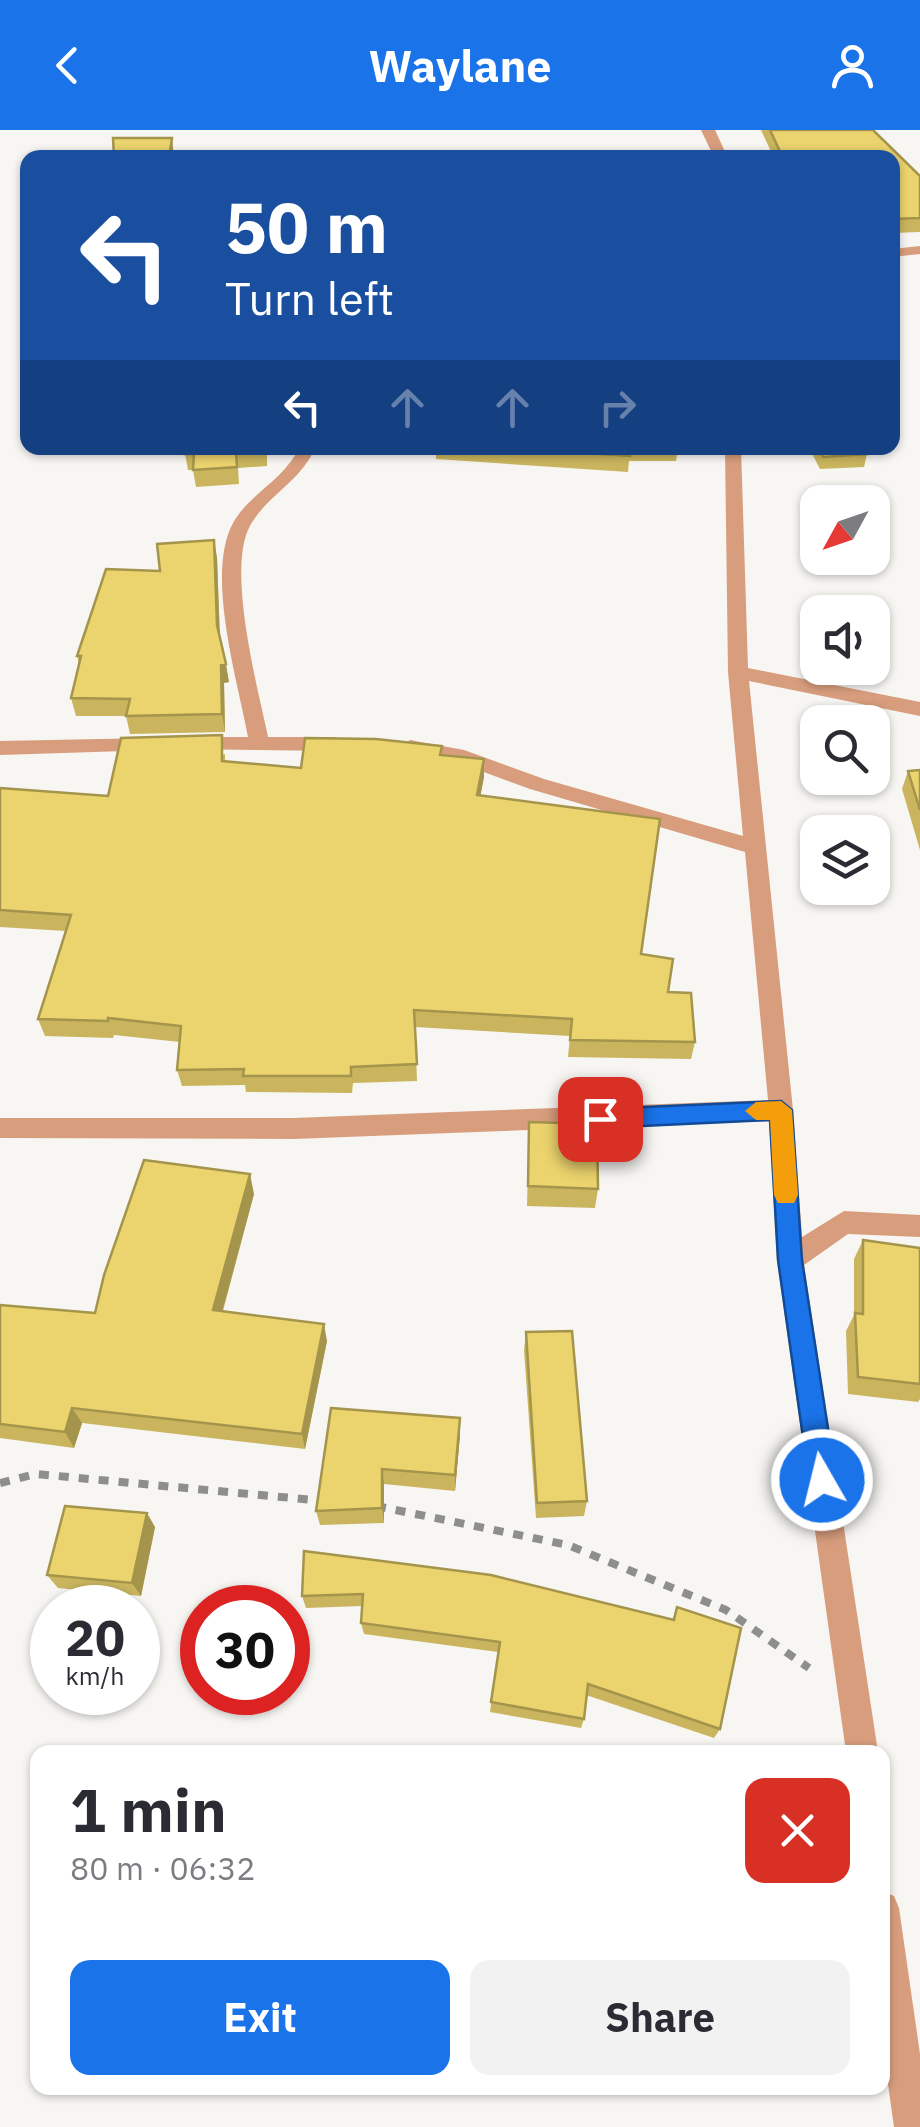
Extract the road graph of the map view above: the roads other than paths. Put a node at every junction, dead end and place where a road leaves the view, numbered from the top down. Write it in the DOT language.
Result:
graph roads {
  1 [pos="304,455"];
  2 [pos="733,455"];
  3 [pos="738,672"];
  4 [pos="920,709"];
  5 [pos="259,742"];
  6 [pos="356,745"];
  7 [pos="390,746"];
  8 [pos="0,748"];
  9 [pos="756,847"];
  10 [pos="781,1110"];
  11 [pos="0,1128"];
  12 [pos="920,1226"];
  13 [pos="790,1260"];
  14 [pos="861,1745"];
  15 [pos="890,1966"];
  16 [pos="912,2127"];
  1 -- 5 [label="street"];
  2 -- 3 [label="street"];
  3 -- 4 [label="street"];
  3 -- 9 [label="street"];
  5 -- 6 [label="street"];
  5 -- 8 [label="street"];
  7 -- 9 [label="street"];
  9 -- 10 [label="street"];
  10 -- 11 [label="street"];
  10 -- 13 [label="street"];
  12 -- 13 [label="street"];
  13 -- 14 [label="street"];
  15 -- 16 [label="street"];
}
